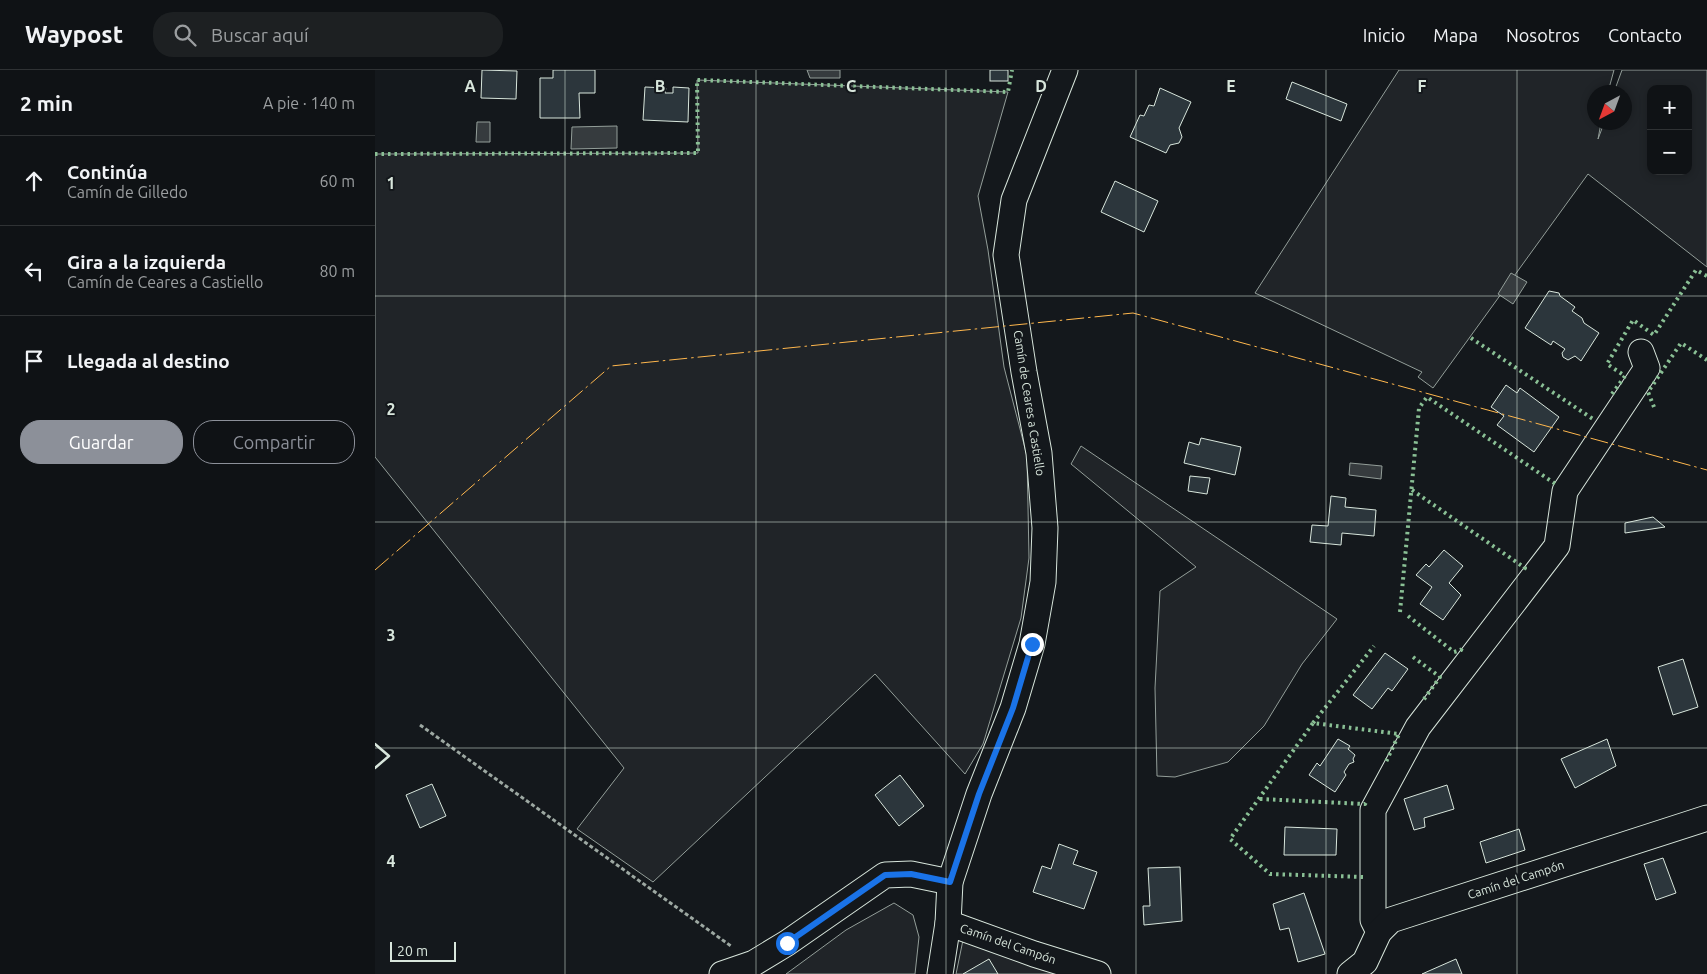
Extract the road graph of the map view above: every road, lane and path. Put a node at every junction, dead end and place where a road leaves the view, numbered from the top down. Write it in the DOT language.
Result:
graph roads {
  1 [pos="1065,70"];
  2 [pos="1641,352"];
  3 [pos="421,725"];
  4 [pos="1707,818"];
  5 [pos="950,882"];
  6 [pos="948,923"];
  7 [pos="1379,932"];
  8 [pos="754,962"];
  9 [pos="1362,970"];
  10 [pos="722,974"];
  11 [pos="940,974"];
  12 [pos="1098,974"];
  1 -- 5 [label="street, Camín de Ceares a Castiello"];
  2 -- 7 [label="street"];
  3 -- 8 [label="path"];
  4 -- 7 [label="street, Camín del Campón"];
  5 -- 6 [label="street, Camín de Ceares a Castiello"];
  5 -- 8 [label="street"];
  6 -- 11 [label="street, Camín de Ceares a Castiello"];
  6 -- 12 [label="street, Camín del Campón"];
  7 -- 9 [label="street, Camín del Campón"];
  8 -- 10 [label="street"];
}
